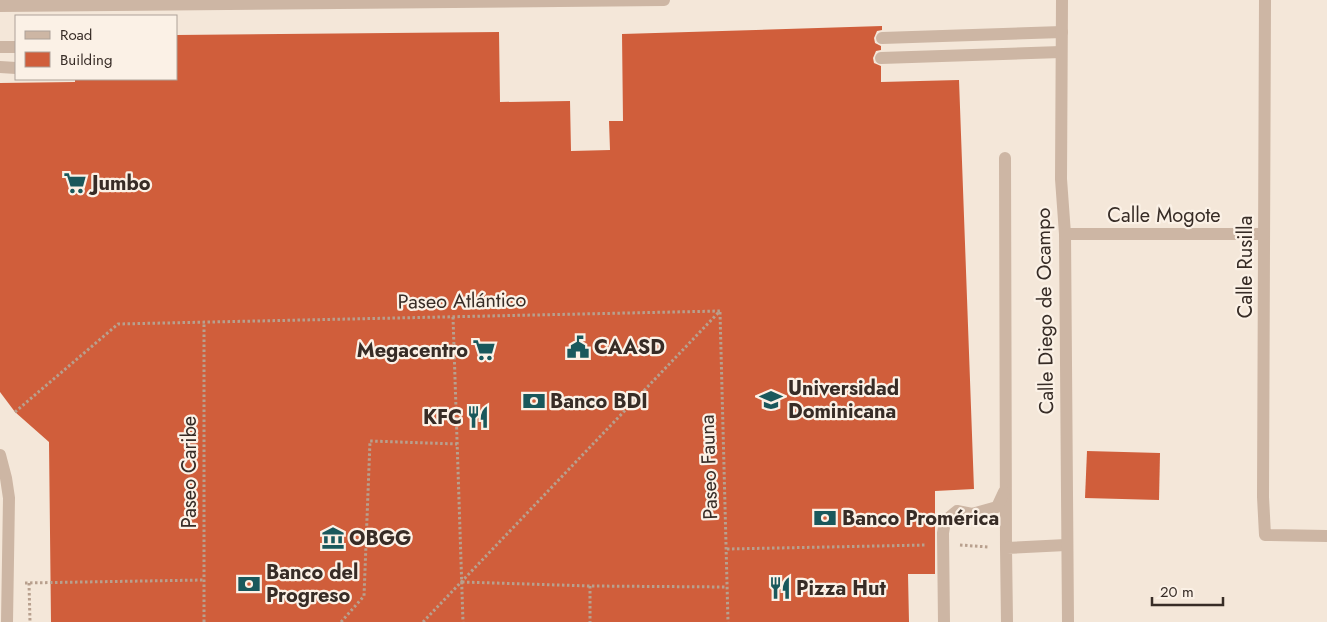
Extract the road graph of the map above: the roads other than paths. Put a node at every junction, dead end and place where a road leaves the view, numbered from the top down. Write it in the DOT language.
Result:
graph roads {
  1 [pos="664,0"];
  2 [pos="1062,0"];
  3 [pos="1265,0"];
  4 [pos="0,6"];
  5 [pos="1062,32"];
  6 [pos="882,38"];
  7 [pos="0,47"];
  8 [pos="15,47"];
  9 [pos="1061,52"];
  10 [pos="881,58"];
  11 [pos="0,67"];
  12 [pos="15,68"];
  13 [pos="1005,158"];
  14 [pos="1065,234"];
  15 [pos="1264,234"];
  16 [pos="0,455"];
  17 [pos="1006,488"];
  18 [pos="1327,536"];
  19 [pos="1066,546"];
  20 [pos="1006,548"];
  21 [pos="8,622"];
  22 [pos="944,622"];
  23 [pos="1007,622"];
  24 [pos="1068,622"];
  1 -- 4 [label="street"];
  2 -- 5 [label="street, Calle Diego de Ocampo"];
  3 -- 15 [label="street, Calle Rusilla"];
  5 -- 6 [label="street"];
  5 -- 9 [label="street, Calle Diego de Ocampo"];
  7 -- 8 [label="street"];
  9 -- 10 [label="street"];
  9 -- 14 [label="street, Calle Diego de Ocampo"];
  11 -- 12 [label="street"];
  13 -- 17 [label="street"];
  14 -- 15 [label="street, Calle Mogote"];
  14 -- 19 [label="street, Calle Diego de Ocampo"];
  15 -- 18 [label="street, Calle Rusilla"];
  16 -- 21 [label="street"];
  17 -- 20 [label="street"];
  17 -- 22 [label="street"];
  19 -- 20 [label="street"];
  19 -- 24 [label="street, Calle Diego de Ocampo"];
  20 -- 23 [label="street"];
}
